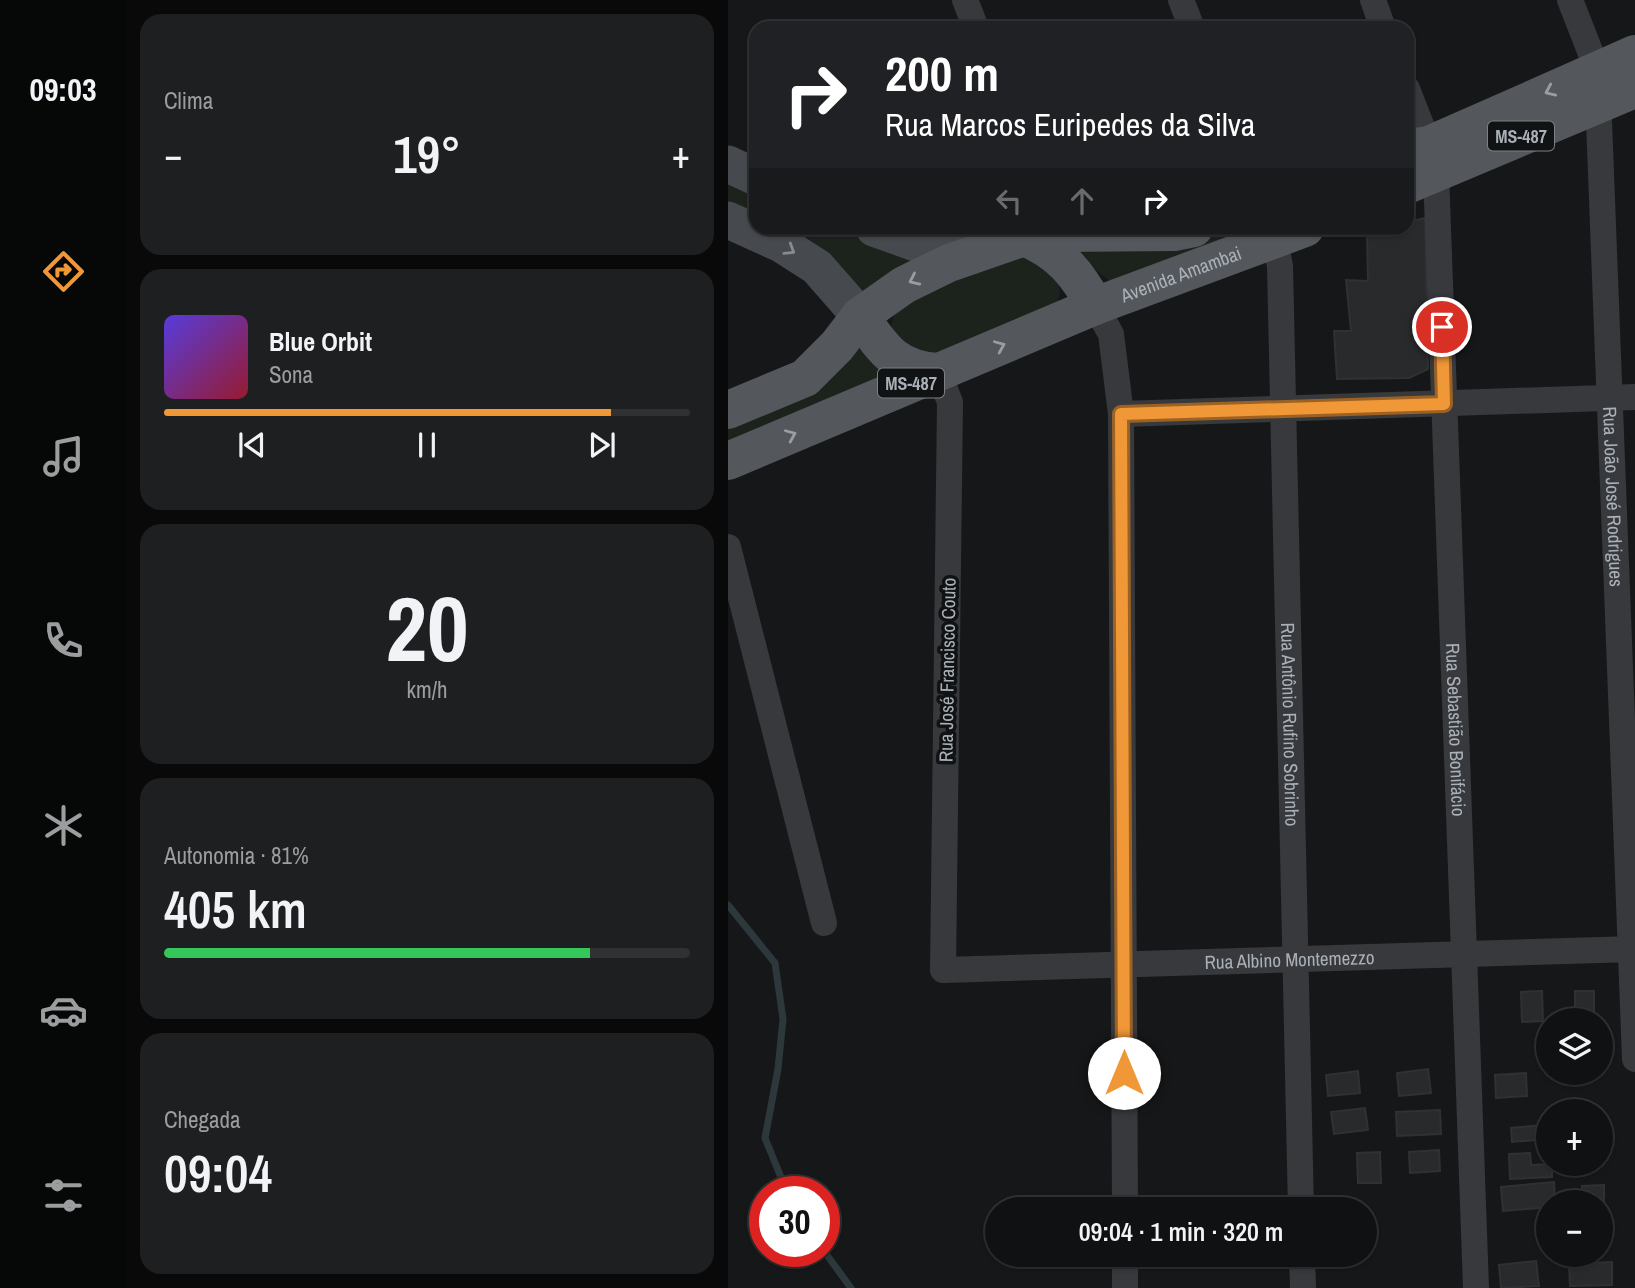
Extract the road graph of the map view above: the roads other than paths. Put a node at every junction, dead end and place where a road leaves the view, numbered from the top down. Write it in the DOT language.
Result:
graph roads {
  1 [pos="965,0"];
  2 [pos="1181,0"];
  3 [pos="1373,0"];
  4 [pos="1570,0"];
  5 [pos="973,21"];
  6 [pos="1189,21"];
  7 [pos="1380,21"];
  8 [pos="1635,54"];
  9 [pos="1598,87"];
  10 [pos="1635,89"];
  11 [pos="1414,129"];
  12 [pos="1420,163"];
  13 [pos="728,164"];
  14 [pos="749,174"];
  15 [pos="728,220"];
  16 [pos="749,230"];
  17 [pos="761,235"];
  18 [pos="893,235"];
  19 [pos="1041,235"];
  20 [pos="1049,235"];
  21 [pos="1287,235"];
  22 [pos="1290,235"];
  23 [pos="971,256"];
  24 [pos="1096,306"];
  25 [pos="860,316"];
  26 [pos="938,372"];
  27 [pos="1622,397"];
  28 [pos="1444,404"];
  29 [pos="1283,409"];
  30 [pos="728,410"];
  31 [pos="1121,414"];
  32 [pos="728,461"];
  33 [pos="728,547"];
  34 [pos="824,923"];
  35 [pos="1633,949"];
  36 [pos="1464,954"];
  37 [pos="1296,959"];
  38 [pos="1123,964"];
  39 [pos="943,970"];
  40 [pos="1635,1059"];
  41 [pos="1125,1197"];
  42 [pos="1301,1197"];
  43 [pos="1125,1267"];
  44 [pos="1303,1267"];
  45 [pos="1125,1288"];
  46 [pos="1303,1288"];
  47 [pos="1476,1288"];
  1 -- 5 [label="street"];
  2 -- 6 [label="street"];
  3 -- 7 [label="street"];
  4 -- 9 [label="street, Rua João José Rodrigues"];
  8 -- 9 [label="main road"];
  9 -- 10 [label="main road"];
  9 -- 12 [label="main road"];
  9 -- 27 [label="street, Rua João José Rodrigues"];
  11 -- 12 [label="street, Rua Sebastião Bonifácio"];
  12 -- 28 [label="street, Rua Sebastião Bonifácio"];
  13 -- 14 [label="main road"];
  15 -- 16 [label="main road, one-way"];
  17 -- 25 [label="main road, one-way"];
  18 -- 23 [label="main road"];
  19 -- 23 [label="main road, Avenida Amambai"];
  20 -- 24 [label="main road"];
  21 -- 24 [label="main road, Avenida Amambai / MS-487"];
  22 -- 29 [label="street, Rua Antônio Rufino Sobrinho"];
  23 -- 25 [label="main road, Avenida Amambai, one-way"];
  26 -- 24 [label="main road, MS-487, one-way"];
  24 -- 31 [label="street"];
  25 -- 26 [label="main road"];
  25 -- 30 [label="main road, Avenida Amambai"];
  32 -- 26 [label="main road, MS-487, one-way"];
  26 -- 39 [label="street, Rua José Francisco Couto"];
  27 -- 28 [label="street"];
  27 -- 35 [label="street, Rua João José Rodrigues"];
  28 -- 29 [label="street"];
  28 -- 36 [label="street, Rua Sebastião Bonifácio"];
  29 -- 31 [label="street"];
  29 -- 37 [label="street, Rua Antônio Rufino Sobrinho"];
  31 -- 38 [label="street"];
  33 -- 34 [label="street"];
  35 -- 36 [label="street, Rua Albino Montemezzo"];
  35 -- 40 [label="street, Rua João José Rodrigues"];
  36 -- 37 [label="street, Rua Albino Montemezzo"];
  36 -- 47 [label="street, Rua Sebastião Bonifácio"];
  37 -- 38 [label="street, Rua Albino Montemezzo"];
  37 -- 42 [label="street, Rua Antônio Rufino Sobrinho"];
  38 -- 39 [label="street, Rua Albino Montemezzo"];
  38 -- 41 [label="street"];
  43 -- 45 [label="street"];
  44 -- 46 [label="street"];
}
